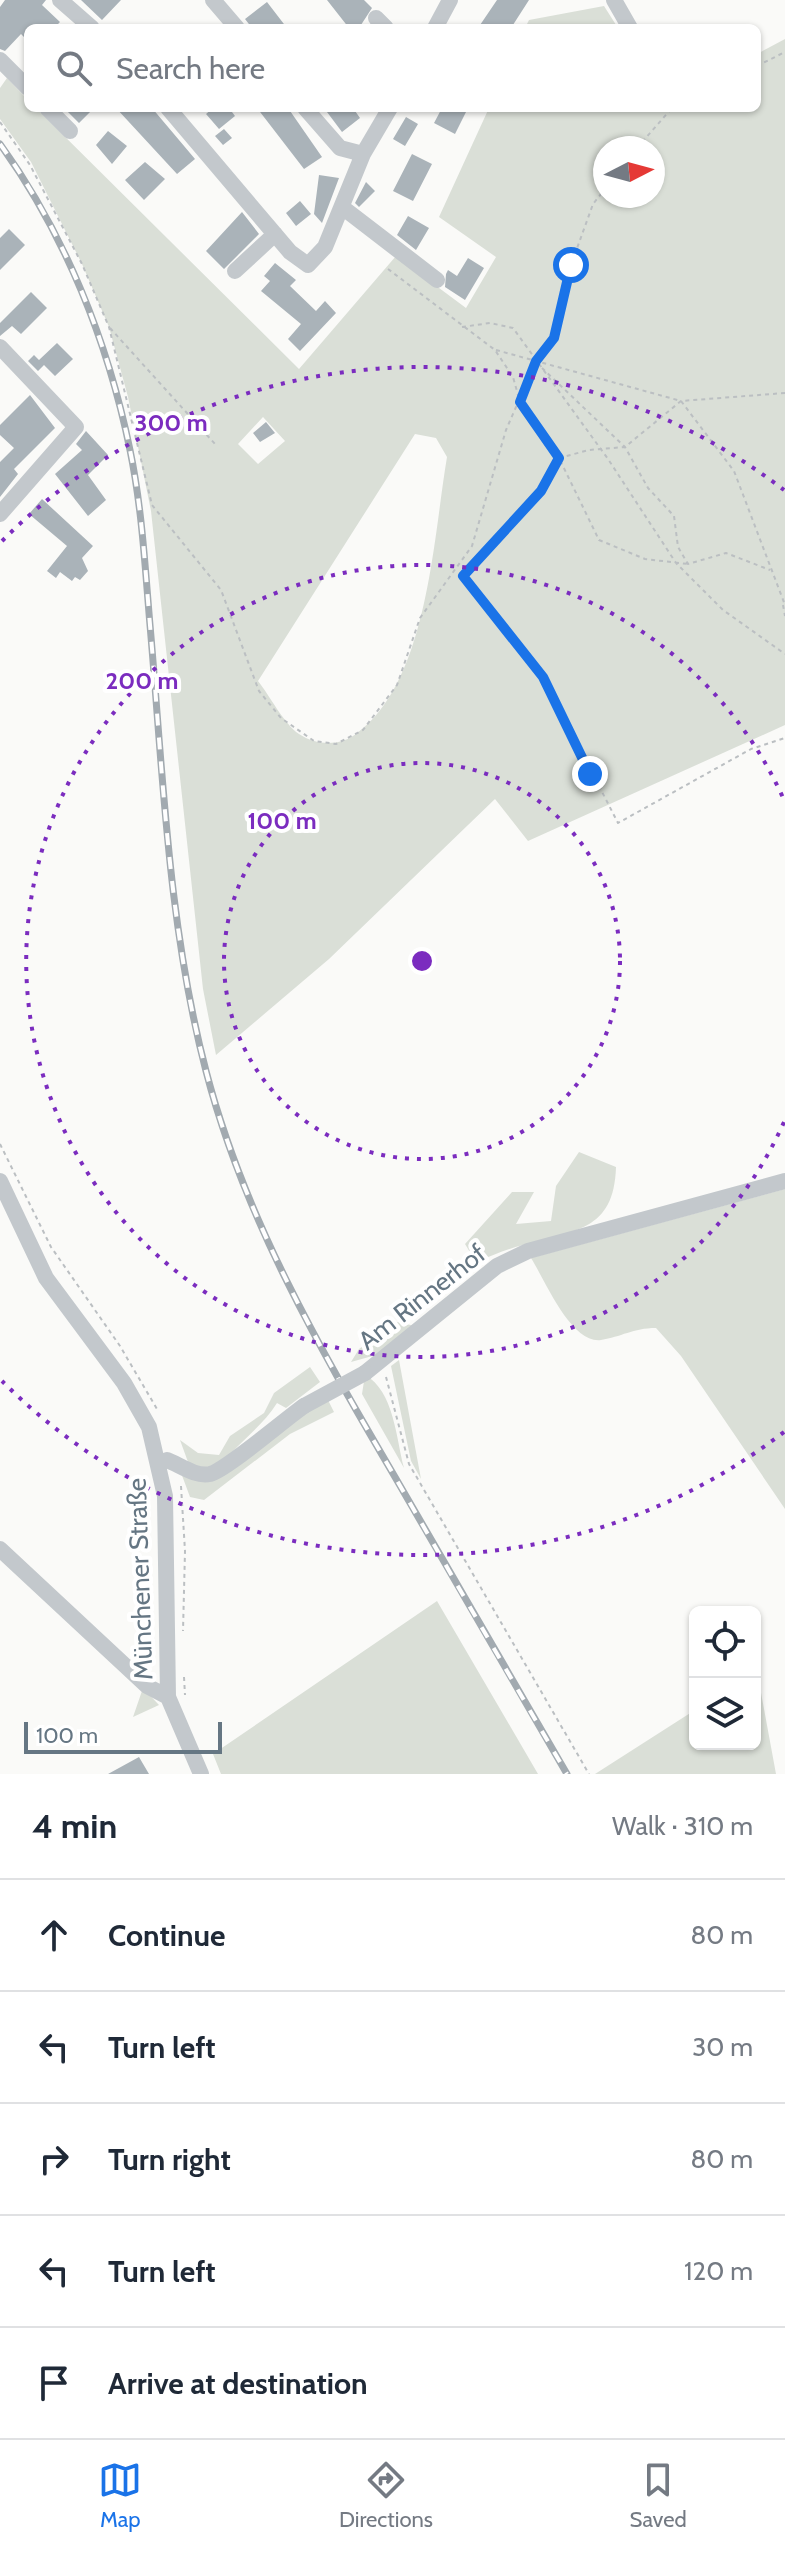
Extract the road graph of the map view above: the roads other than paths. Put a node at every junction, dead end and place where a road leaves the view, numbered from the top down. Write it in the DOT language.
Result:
graph roads {
  1 [pos="60,0"];
  2 [pos="213,0"];
  3 [pos="450,0"];
  4 [pos="614,0"];
  5 [pos="87,24"];
  6 [pos="234,24"];
  7 [pos="437,24"];
  8 [pos="628,24"];
  9 [pos="0,60"];
  10 [pos="24,84"];
  11 [pos="51,112"];
  12 [pos="171,112"];
  13 [pos="308,112"];
  14 [pos="388,112"];
  15 [pos="70,131"];
  16 [pos="363,154"];
  17 [pos="342,207"];
  18 [pos="275,234"];
  19 [pos="235,271"];
  20 [pos="437,280"];
  21 [pos="0,347"];
  22 [pos="0,514"];
  23 [pos="0,1181"];
  24 [pos="785,1181"];
  25 [pos="160,1463"];
  26 [pos="0,1549"];
  27 [pos="177,1698"];
  28 [pos="201,1774"];
  1 -- 5 [label="street"];
  2 -- 6 [label="street"];
  3 -- 7 [label="street"];
  4 -- 8 [label="street"];
  9 -- 10 [label="street"];
  11 -- 15 [label="street"];
  12 -- 18 [label="street"];
  13 -- 16 [label="street"];
  14 -- 16 [label="street"];
  16 -- 17 [label="street"];
  17 -- 18 [label="street"];
  17 -- 20 [label="street"];
  18 -- 19 [label="street"];
  21 -- 22 [label="street"];
  23 -- 25 [label="street, Münchener Straße"];
  24 -- 25 [label="street, Am Rinnerhof, bridge"];
  25 -- 27 [label="street, Münchener Straße"];
  26 -- 27 [label="street"];
  27 -- 28 [label="street, Münchener Straße"];
}
